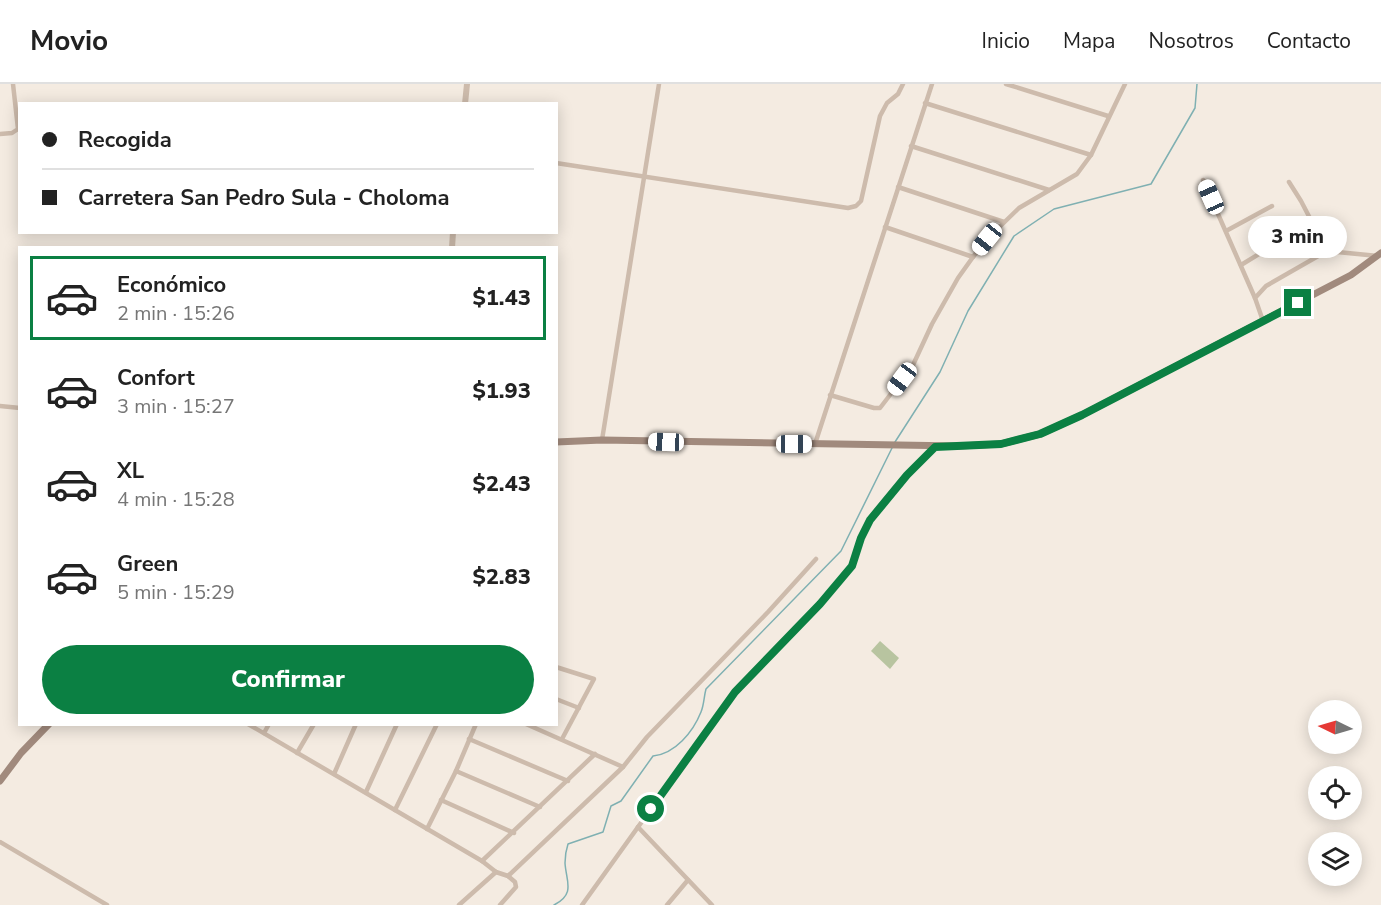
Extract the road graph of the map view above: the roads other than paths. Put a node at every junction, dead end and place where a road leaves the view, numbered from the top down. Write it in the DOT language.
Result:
graph roads {
  1 [pos="13,84"];
  2 [pos="467,84"];
  3 [pos="659,84"];
  4 [pos="903,84"];
  5 [pos="932,84"];
  6 [pos="1006,84"];
  7 [pos="1125,84"];
  8 [pos="465,102"];
  9 [pos="925,103"];
  10 [pos="1108,116"];
  11 [pos="0,134"];
  12 [pos="911,146"];
  13 [pos="1091,155"];
  14 [pos="558,163"];
  15 [pos="645,177"];
  16 [pos="1203,180"];
  17 [pos="1289,182"];
  18 [pos="898,187"];
  19 [pos="1049,190"];
  20 [pos="1272,206"];
  21 [pos="1004,222"];
  22 [pos="885,227"];
  23 [pos="1226,231"];
  24 [pos="1277,243"];
  25 [pos="1327,250"];
  26 [pos="1379,254"];
  27 [pos="973,257"];
  28 [pos="1241,264"];
  29 [pos="1255,298"];
  30 [pos="1263,321"];
  31 [pos="830,395"];
  32 [pos="0,406"];
  33 [pos="18,408"];
  34 [pos="602,440"];
  35 [pos="558,442"];
  36 [pos="814,444"];
  37 [pos="935,447"];
  38 [pos="816,559"];
  39 [pos="558,668"];
  40 [pos="558,700"];
  41 [pos="579,708"];
  42 [pos="41,726"];
  43 [pos="47,726"];
  44 [pos="252,726"];
  45 [pos="268,726"];
  46 [pos="313,726"];
  47 [pos="355,726"];
  48 [pos="396,726"];
  49 [pos="435,726"];
  50 [pos="475,726"];
  51 [pos="531,726"];
  52 [pos="264,733"];
  53 [pos="469,739"];
  54 [pos="561,739"];
  55 [pos="297,753"];
  56 [pos="595,754"];
  57 [pos="623,767"];
  58 [pos="456,771"];
  59 [pos="0,773"];
  60 [pos="334,774"];
  61 [pos="0,781"];
  62 [pos="568,781"];
  63 [pos="366,792"];
  64 [pos="441,801"];
  65 [pos="540,807"];
  66 [pos="395,810"];
  67 [pos="638,827"];
  68 [pos="427,829"];
  69 [pos="514,833"];
  70 [pos="0,843"];
  71 [pos="482,861"];
  72 [pos="496,872"];
  73 [pos="508,876"];
  74 [pos="688,880"];
  75 [pos="107,905"];
  76 [pos="459,905"];
  77 [pos="500,905"];
  78 [pos="582,905"];
  79 [pos="668,905"];
  80 [pos="712,905"];
  1 -- 11 [label="street"];
  2 -- 8 [label="street"];
  3 -- 15 [label="street"];
  4 -- 15 [label="street"];
  5 -- 9 [label="street"];
  6 -- 10 [label="street"];
  7 -- 10 [label="street"];
  9 -- 12 [label="street"];
  9 -- 13 [label="street"];
  10 -- 13 [label="street"];
  12 -- 18 [label="street"];
  12 -- 19 [label="street"];
  13 -- 19 [label="street"];
  14 -- 15 [label="street"];
  15 -- 34 [label="street"];
  16 -- 23 [label="street"];
  17 -- 25 [label="street"];
  18 -- 21 [label="street"];
  18 -- 22 [label="street"];
  19 -- 21 [label="street"];
  20 -- 23 [label="street"];
  21 -- 27 [label="street"];
  22 -- 27 [label="street"];
  22 -- 31 [label="street"];
  23 -- 28 [label="street"];
  24 -- 28 [label="street"];
  25 -- 26 [label="street"];
  25 -- 29 [label="street"];
  26 -- 30 [label="main road"];
  27 -- 31 [label="street"];
  28 -- 29 [label="street"];
  29 -- 30 [label="street"];
  30 -- 37 [label="main road"];
  31 -- 36 [label="street"];
  32 -- 33 [label="street"];
  34 -- 35 [label="main road"];
  34 -- 36 [label="main road"];
  36 -- 37 [label="main road"];
  37 -- 67 [label="street"];
  38 -- 57 [label="street"];
  39 -- 41 [label="street"];
  40 -- 41 [label="street"];
  41 -- 54 [label="street"];
  42 -- 59 [label="main road"];
  43 -- 61 [label="main road"];
  44 -- 52 [label="street"];
  45 -- 52 [label="street"];
  46 -- 55 [label="street"];
  47 -- 60 [label="street"];
  48 -- 63 [label="street"];
  49 -- 66 [label="street"];
  50 -- 53 [label="street"];
  51 -- 54 [label="street"];
  52 -- 55 [label="street"];
  53 -- 58 [label="street"];
  53 -- 62 [label="street"];
  54 -- 56 [label="street"];
  55 -- 60 [label="street"];
  56 -- 57 [label="street"];
  56 -- 62 [label="street"];
  57 -- 73 [label="street"];
  58 -- 64 [label="street"];
  58 -- 65 [label="street"];
  60 -- 63 [label="street"];
  62 -- 65 [label="street"];
  63 -- 66 [label="street"];
  64 -- 68 [label="street"];
  64 -- 69 [label="street"];
  65 -- 69 [label="street"];
  66 -- 68 [label="street"];
  67 -- 74 [label="street"];
  67 -- 78 [label="street"];
  68 -- 71 [label="street"];
  69 -- 71 [label="street"];
  70 -- 75 [label="street"];
  71 -- 72 [label="street"];
  72 -- 73 [label="street"];
  72 -- 76 [label="street"];
  73 -- 77 [label="street"];
  74 -- 79 [label="street"];
  74 -- 80 [label="street"];
}
